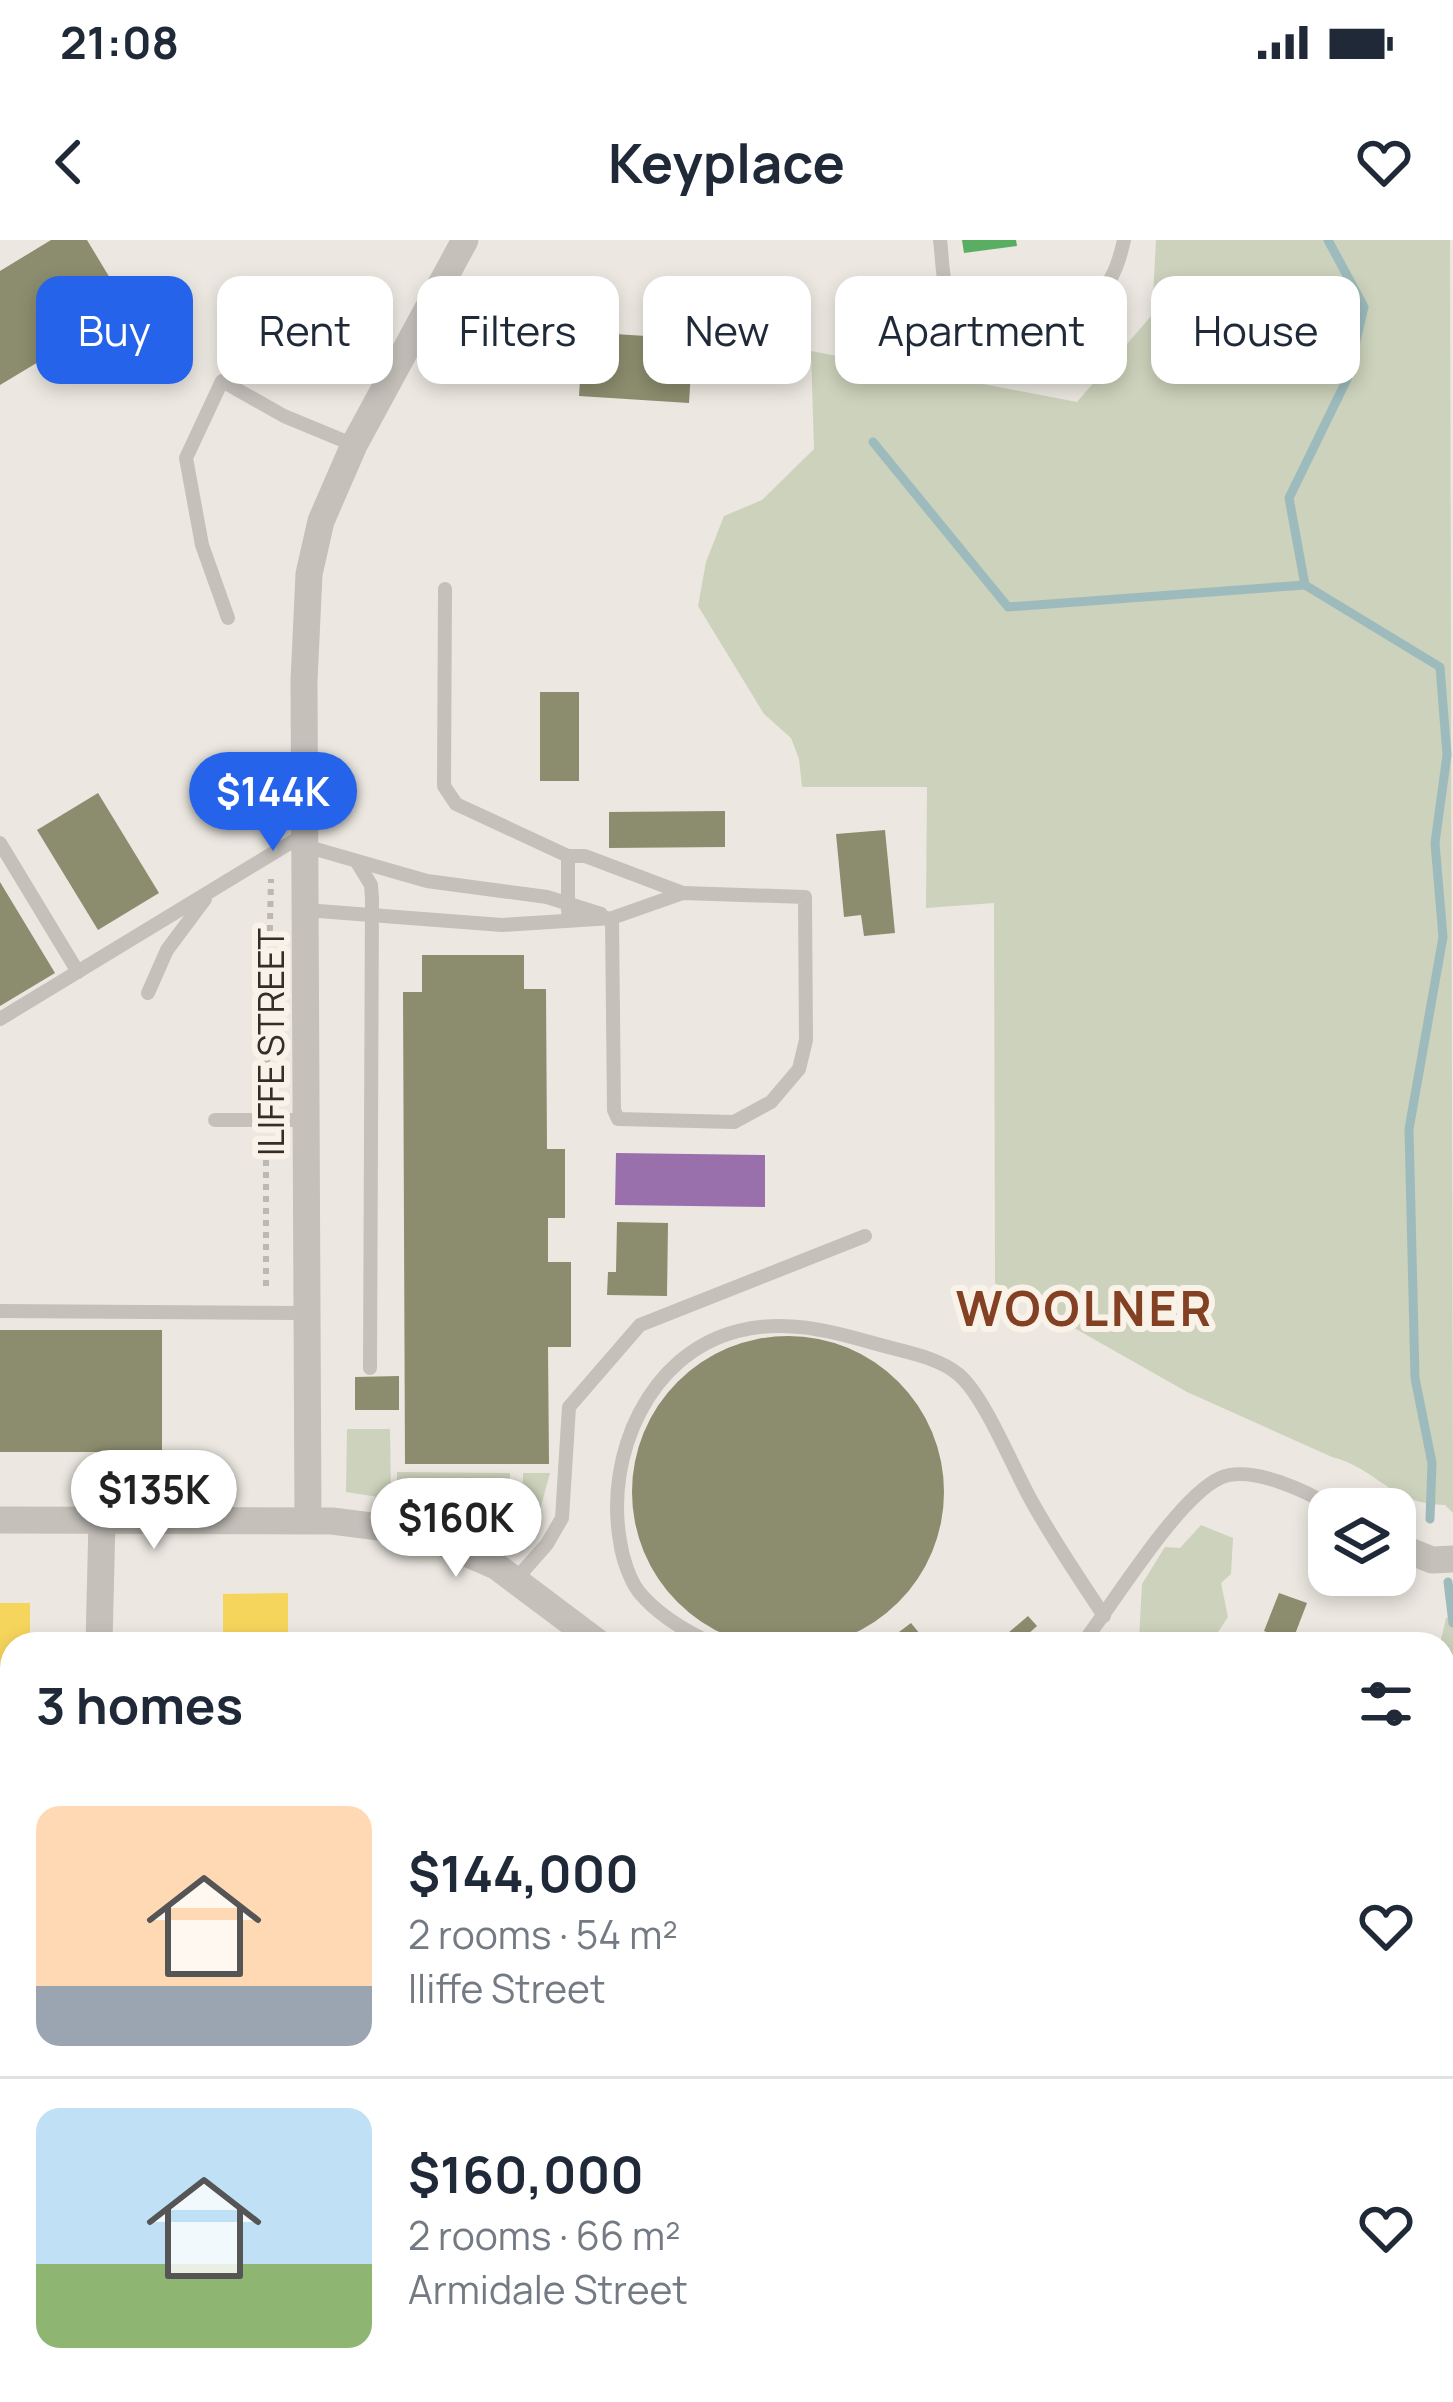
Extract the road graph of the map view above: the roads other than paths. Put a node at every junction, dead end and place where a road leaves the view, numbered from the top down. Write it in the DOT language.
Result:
graph roads {
  1 [pos="465,240"];
  2 [pos="940,240"];
  3 [pos="1124,240"];
  4 [pos="354,446"];
  5 [pos="445,589"];
  6 [pos="228,618"];
  7 [pos="305,840"];
  8 [pos="0,843"];
  9 [pos="568,856"];
  10 [pos="357,862"];
  11 [pos="217,887"];
  12 [pos="683,893"];
  13 [pos="568,904"];
  14 [pos="305,910"];
  15 [pos="370,913"];
  16 [pos="612,918"];
  17 [pos="568,920"];
  18 [pos="78,972"];
  19 [pos="148,993"];
  20 [pos="0,1019"];
  21 [pos="215,1120"];
  22 [pos="306,1120"];
  23 [pos="865,1236"];
  24 [pos="0,1311"];
  25 [pos="307,1313"];
  26 [pos="370,1368"];
  27 [pos="1308,1496"];
  28 [pos="0,1520"];
  29 [pos="308,1520"];
  30 [pos="102,1521"];
  31 [pos="1416,1554"];
  32 [pos="1453,1559"];
  33 [pos="516,1580"];
  34 [pos="1104,1616"];
  35 [pos="99,1632"];
  36 [pos="584,1632"];
  37 [pos="686,1632"];
  38 [pos="1091,1632"];
  1 -- 4 [label="street, ILIFFE STREET"];
  2 -- 3 [label="lane"];
  4 -- 6 [label="lane"];
  4 -- 7 [label="street, ILIFFE STREET"];
  5 -- 9 [label="lane"];
  7 -- 10 [label="lane"];
  7 -- 11 [label="lane"];
  7 -- 14 [label="street, ILIFFE STREET"];
  8 -- 18 [label="lane"];
  9 -- 12 [label="lane"];
  9 -- 13 [label="lane"];
  10 -- 13 [label="lane"];
  10 -- 15 [label="lane"];
  11 -- 18 [label="lane"];
  11 -- 19 [label="lane"];
  12 -- 16 [label="lane"];
  12 -- 16 [label="lane"];
  13 -- 16 [label="lane"];
  13 -- 17 [label="lane"];
  14 -- 15 [label="lane"];
  14 -- 22 [label="street, ILIFFE STREET"];
  15 -- 17 [label="lane"];
  15 -- 26 [label="lane"];
  16 -- 17 [label="lane"];
  18 -- 20 [label="lane"];
  21 -- 22 [label="lane"];
  22 -- 25 [label="street, ILIFFE STREET"];
  23 -- 33 [label="lane"];
  24 -- 25 [label="lane"];
  25 -- 29 [label="street, ILIFFE STREET"];
  27 -- 34 [label="lane"];
  28 -- 30 [label="street"];
  29 -- 30 [label="street"];
  29 -- 33 [label="street"];
  30 -- 35 [label="street"];
  31 -- 32 [label="street"];
  33 -- 36 [label="street"];
  34 -- 37 [label="lane"];
  34 -- 38 [label="lane"];
}
